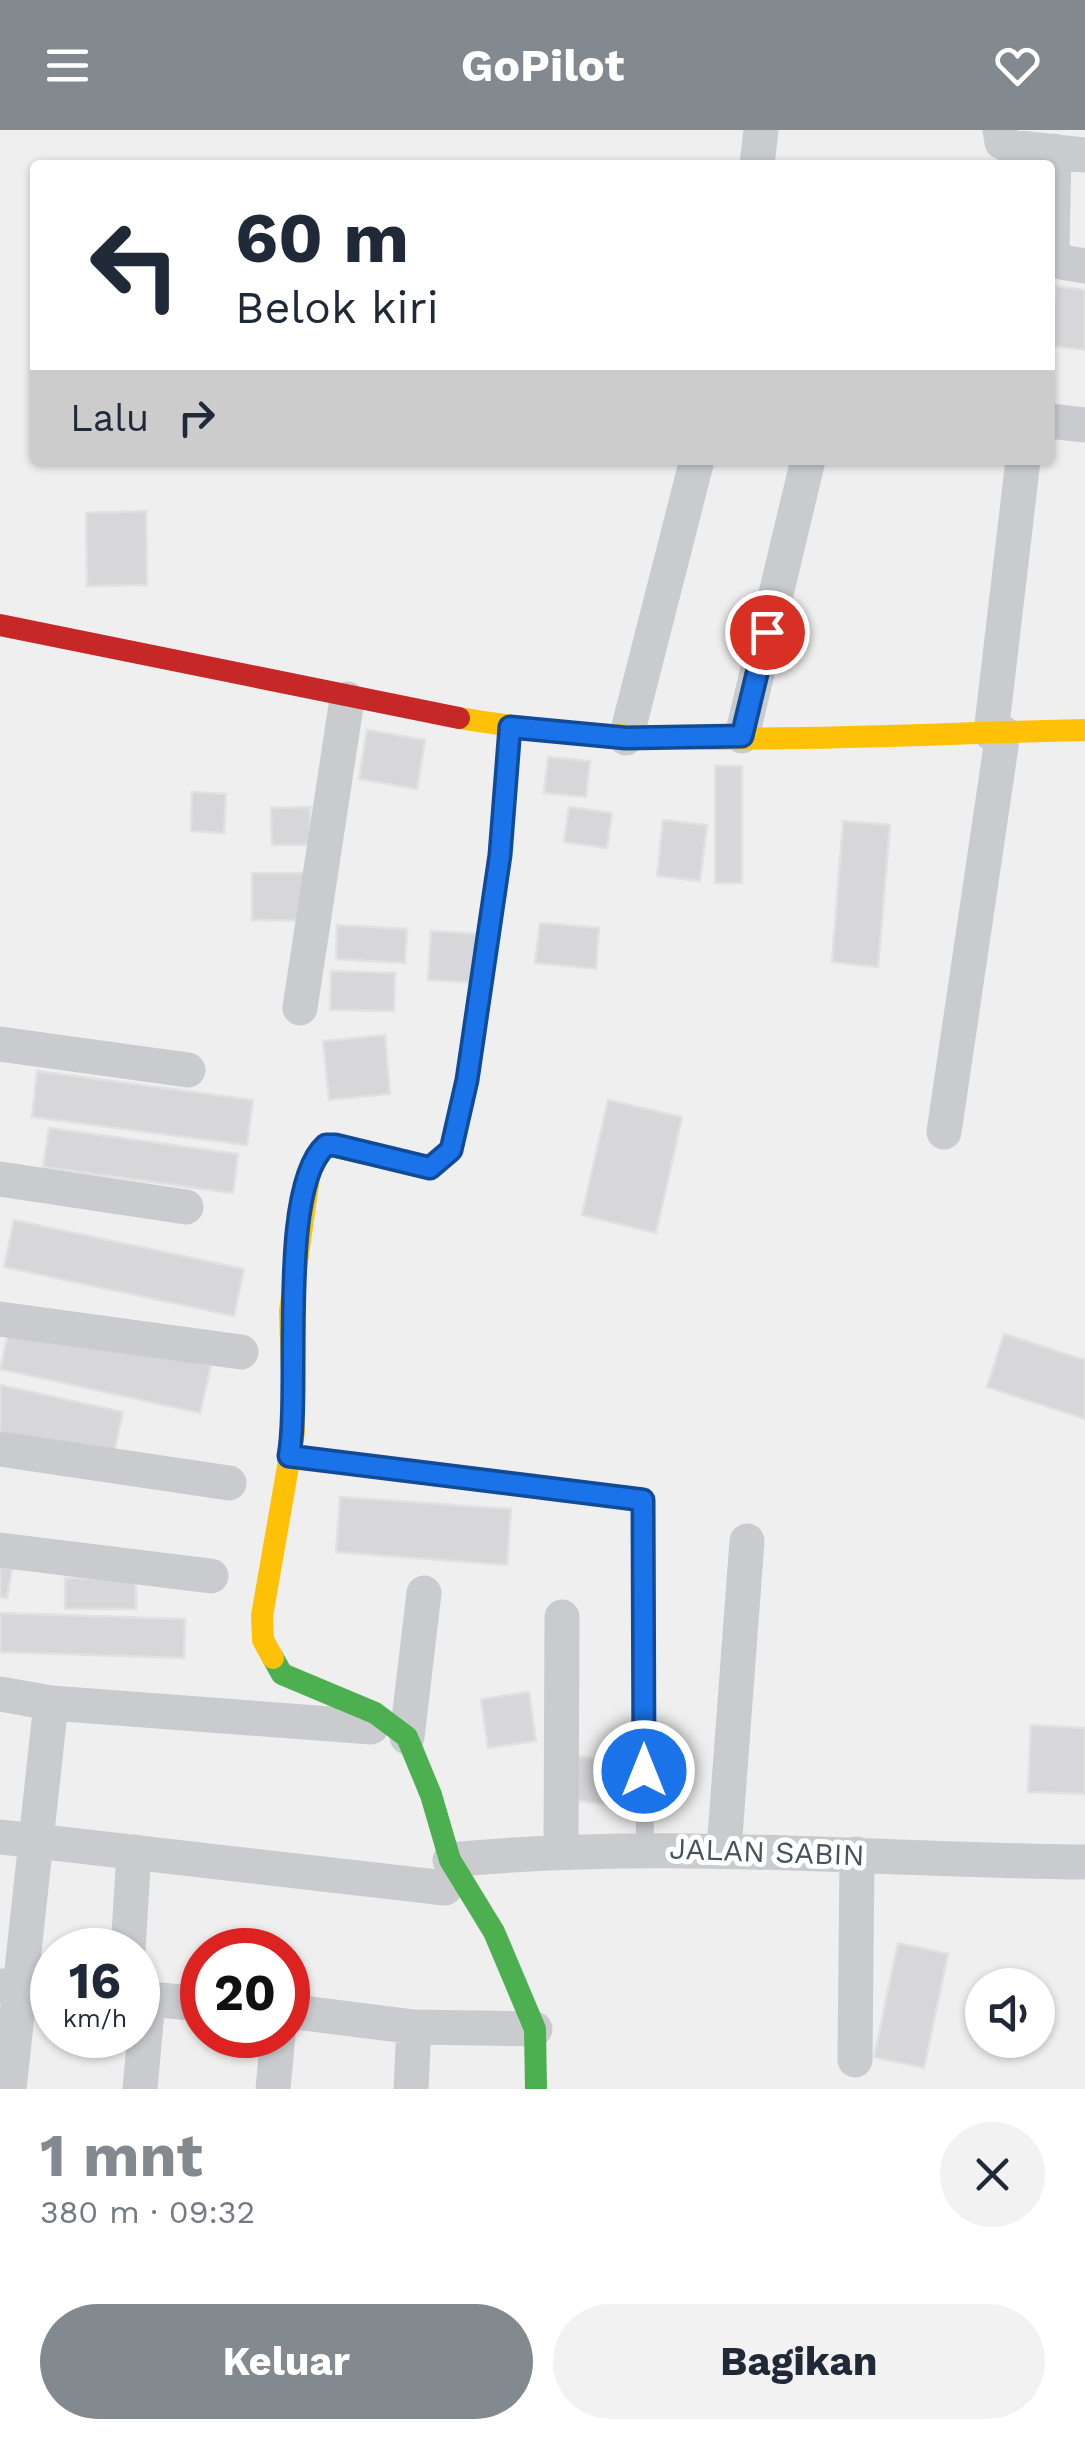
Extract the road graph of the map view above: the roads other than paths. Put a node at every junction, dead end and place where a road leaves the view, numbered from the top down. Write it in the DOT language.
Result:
graph roads {
  1 [pos="760,130"];
  2 [pos="1000,130"];
  3 [pos="1070,153"];
  4 [pos="757,160"];
  5 [pos="1063,266"];
  6 [pos="1055,422"];
  7 [pos="1085,425"];
  8 [pos="696,465"];
  9 [pos="807,465"];
  10 [pos="1024,465"];
  11 [pos="0,625"];
  12 [pos="347,699"];
  13 [pos="510,727"];
  14 [pos="1085,730"];
  15 [pos="997,734"];
  16 [pos="742,736"];
  17 [pos="626,738"];
  18 [pos="300,1008"];
  19 [pos="0,1044"];
  20 [pos="188,1070"];
  21 [pos="944,1132"];
  22 [pos="0,1179"];
  23 [pos="186,1206"];
  24 [pos="0,1319"];
  25 [pos="241,1352"];
  26 [pos="0,1449"];
  27 [pos="289,1456"];
  28 [pos="229,1484"];
  29 [pos="747,1541"];
  30 [pos="0,1550"];
  31 [pos="211,1576"];
  32 [pos="424,1592"];
  33 [pos="562,1616"];
  34 [pos="0,1694"];
  35 [pos="51,1702"];
  36 [pos="372,1728"];
  37 [pos="407,1737"];
  38 [pos="17,1839"];
  39 [pos="561,1849"];
  40 [pos="645,1849"];
  41 [pos="724,1850"];
  42 [pos="134,1852"];
  43 [pos="857,1854"];
  44 [pos="1085,1862"];
  45 [pos="448,1874"];
  46 [pos="129,1928"];
  47 [pos="24,1988"];
  48 [pos="310,2013"];
  49 [pos="414,2026"];
  50 [pos="535,2029"];
  51 [pos="141,2058"];
  52 [pos="276,2058"];
  53 [pos="855,2060"];
  54 [pos="9,2089"];
  55 [pos="140,2089"];
  56 [pos="273,2089"];
  57 [pos="411,2089"];
  58 [pos="536,2089"];
  1 -- 4 [label="street"];
  2 -- 3 [label="street"];
  3 -- 5 [label="street"];
  6 -- 7 [label="street"];
  8 -- 17 [label="street"];
  9 -- 16 [label="street"];
  10 -- 15 [label="street"];
  11 -- 12 [label="street"];
  12 -- 13 [label="street"];
  12 -- 18 [label="street"];
  13 -- 17 [label="street"];
  13 -- 27 [label="street"];
  14 -- 15 [label="street"];
  15 -- 16 [label="street"];
  15 -- 21 [label="street"];
  16 -- 17 [label="street"];
  19 -- 20 [label="street"];
  22 -- 23 [label="street"];
  24 -- 25 [label="street"];
  26 -- 28 [label="street"];
  27 -- 37 [label="street"];
  27 -- 40 [label="lane"];
  29 -- 41 [label="street"];
  30 -- 31 [label="street"];
  32 -- 37 [label="street"];
  33 -- 39 [label="street"];
  34 -- 35 [label="street"];
  35 -- 36 [label="street"];
  35 -- 38 [label="street"];
  37 -- 45 [label="street"];
  38 -- 42 [label="street, JALAN SABIN"];
  38 -- 47 [label="street"];
  39 -- 40 [label="street, JALAN SABIN"];
  39 -- 45 [label="street, JALAN SABIN"];
  40 -- 41 [label="street, JALAN SABIN"];
  41 -- 43 [label="street, JALAN SABIN"];
  42 -- 45 [label="street, JALAN SABIN"];
  42 -- 46 [label="street"];
  43 -- 44 [label="street, JALAN SABIN"];
  43 -- 53 [label="street"];
  45 -- 50 [label="street"];
  47 -- 54 [label="street"];
  48 -- 49 [label="street"];
  49 -- 50 [label="street"];
  49 -- 57 [label="street"];
  50 -- 58 [label="street"];
  51 -- 55 [label="street"];
  52 -- 56 [label="street"];
}
